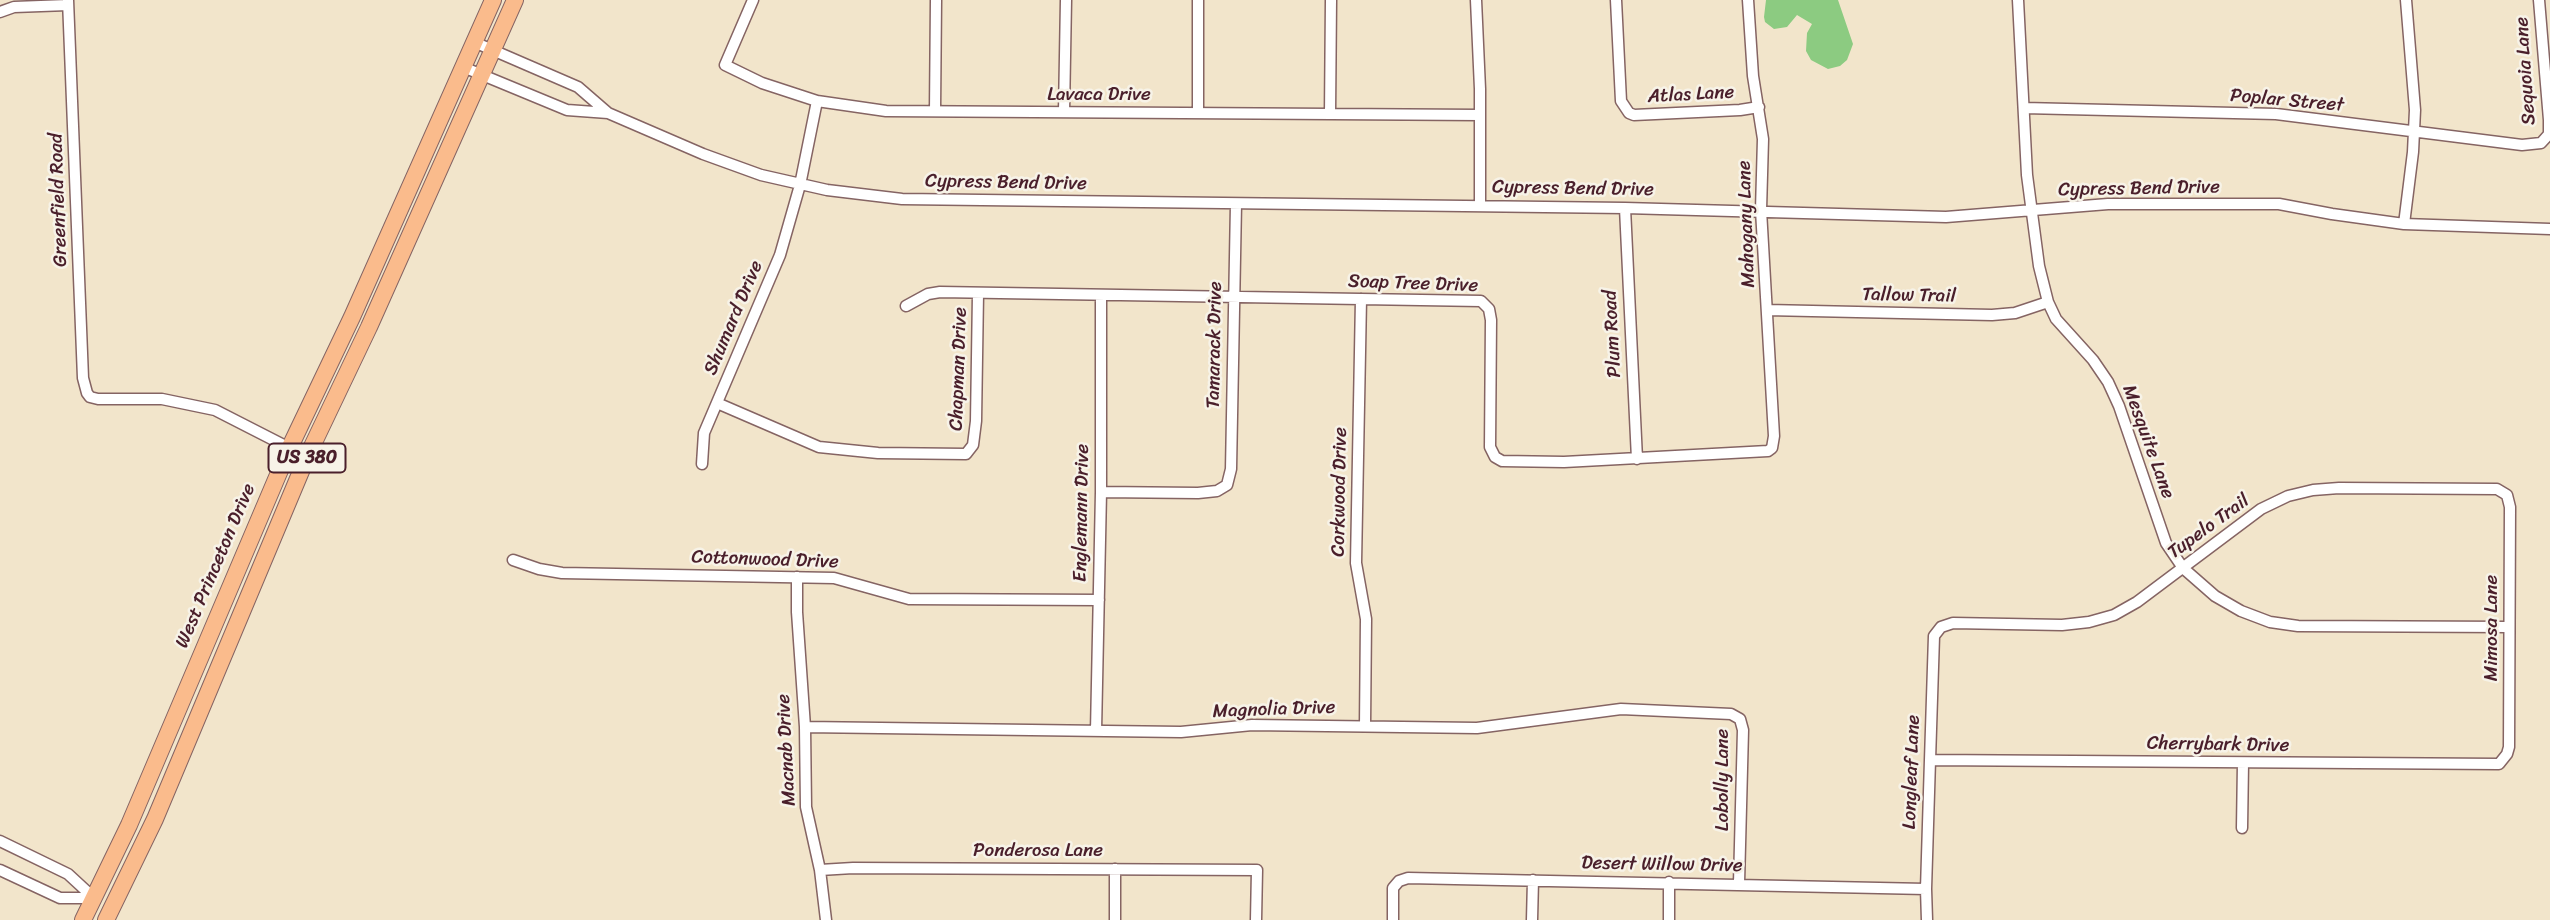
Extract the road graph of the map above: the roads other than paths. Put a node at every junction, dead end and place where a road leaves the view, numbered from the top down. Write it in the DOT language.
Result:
graph roads {
  1 [pos="492,0"];
  2 [pos="515,0"];
  3 [pos="754,0"];
  4 [pos="936,0"];
  5 [pos="1066,0"];
  6 [pos="1198,0"];
  7 [pos="1331,0"];
  8 [pos="1476,0"];
  9 [pos="1616,0"];
  10 [pos="1748,0"];
  11 [pos="2018,0"];
  12 [pos="2406,0"];
  13 [pos="2539,0"];
  14 [pos="68,3"];
  15 [pos="0,12"];
  16 [pos="474,42"];
  17 [pos="494,50"];
  18 [pos="463,67"];
  19 [pos="482,75"];
  20 [pos="817,102"];
  21 [pos="1759,107"];
  22 [pos="2024,108"];
  23 [pos="935,111"];
  24 [pos="1064,112"];
  25 [pos="608,113"];
  26 [pos="1198,113"];
  27 [pos="1330,114"];
  28 [pos="1480,115"];
  29 [pos="2414,133"];
  30 [pos="2546,139"];
  31 [pos="800,185"];
  32 [pos="1236,204"];
  33 [pos="1480,206"];
  34 [pos="1625,208"];
  35 [pos="2033,209"];
  36 [pos="1762,210"];
  37 [pos="2404,224"];
  38 [pos="2550,229"];
  39 [pos="978,294"];
  40 [pos="1101,296"];
  41 [pos="1233,298"];
  42 [pos="1361,299"];
  43 [pos="2048,302"];
  44 [pos="906,306"];
  45 [pos="1767,310"];
  46 [pos="717,402"];
  47 [pos="1772,448"];
  48 [pos="289,449"];
  49 [pos="307,457"];
  50 [pos="1637,459"];
  51 [pos="702,464"];
  52 [pos="1101,492"];
  53 [pos="2507,495"];
  54 [pos="513,560"];
  55 [pos="2183,568"];
  56 [pos="797,577"];
  57 [pos="1099,600"];
  58 [pos="1941,627"];
  59 [pos="2509,627"];
  60 [pos="1740,719"];
  61 [pos="805,726"];
  62 [pos="1366,726"];
  63 [pos="1096,731"];
  64 [pos="1930,760"];
  65 [pos="2504,760"];
  66 [pos="2242,763"];
  67 [pos="2242,828"];
  68 [pos="0,841"];
  69 [pos="1115,869"];
  70 [pos="0,870"];
  71 [pos="820,870"];
  72 [pos="1533,880"];
  73 [pos="1669,882"];
  74 [pos="1739,883"];
  75 [pos="1926,889"];
  76 [pos="94,898"];
  77 [pos="83,920"];
  78 [pos="106,920"];
  79 [pos="827,920"];
  80 [pos="1115,920"];
  81 [pos="1256,920"];
  82 [pos="1393,920"];
  83 [pos="1532,920"];
  84 [pos="1669,920"];
  85 [pos="1927,920"];
  1 -- 16 [label="highway, West Princeton Drive / US 380"];
  2 -- 17 [label="highway, US 380"];
  3 -- 20 [label="street, Lavaca Drive"];
  4 -- 23 [label="street"];
  5 -- 24 [label="street"];
  6 -- 26 [label="street"];
  7 -- 27 [label="street"];
  8 -- 28 [label="street"];
  9 -- 21 [label="street, Atlas Lane"];
  10 -- 21 [label="street, Mahogany Lane"];
  11 -- 22 [label="street, Mesquite Lane"];
  12 -- 29 [label="street"];
  13 -- 30 [label="street, Sequoia Lane"];
  14 -- 15 [label="street"];
  14 -- 48 [label="street, Greenfield Road"];
  16 -- 17 [label="street, Cypress Bend Drive"];
  16 -- 18 [label="highway, West Princeton Drive / US 380"];
  17 -- 19 [label="highway, US 380"];
  17 -- 25 [label="street, Cypress Bend Drive"];
  18 -- 19 [label="street, Cypress Bend Drive"];
  18 -- 48 [label="highway, West Princeton Drive / US 380"];
  19 -- 25 [label="street, Cypress Bend Drive"];
  19 -- 49 [label="highway, US 380"];
  20 -- 23 [label="street, Lavaca Drive"];
  20 -- 31 [label="street, Shumard Drive"];
  21 -- 36 [label="street, Mahogany Lane"];
  22 -- 29 [label="street, Poplar Street"];
  22 -- 35 [label="street, Mesquite Lane"];
  23 -- 24 [label="street, Lavaca Drive"];
  24 -- 26 [label="street, Lavaca Drive"];
  25 -- 31 [label="street, Cypress Bend Drive"];
  26 -- 27 [label="street, Lavaca Drive"];
  27 -- 28 [label="street, Lavaca Drive"];
  28 -- 33 [label="street"];
  29 -- 30 [label="street, Poplar Street"];
  29 -- 37 [label="street"];
  31 -- 32 [label="street, Cypress Bend Drive"];
  31 -- 46 [label="street, Shumard Drive"];
  32 -- 33 [label="street, Cypress Bend Drive"];
  32 -- 41 [label="street, Tamarack Drive"];
  33 -- 34 [label="street, Cypress Bend Drive"];
  34 -- 36 [label="street, Cypress Bend Drive"];
  34 -- 50 [label="street, Plum Road"];
  35 -- 36 [label="street, Cypress Bend Drive"];
  35 -- 37 [label="street, Cypress Bend Drive"];
  35 -- 43 [label="street, Mesquite Lane"];
  36 -- 45 [label="street, Mahogany Lane"];
  37 -- 38 [label="street, Cypress Bend Drive"];
  39 -- 40 [label="street, Soap Tree Drive"];
  39 -- 44 [label="street, Soap Tree Drive"];
  39 -- 46 [label="street, Chapman Drive"];
  40 -- 41 [label="street, Soap Tree Drive"];
  40 -- 52 [label="street, Englemann Drive"];
  41 -- 42 [label="street, Soap Tree Drive"];
  41 -- 52 [label="street, Tamarack Drive"];
  42 -- 50 [label="street, Soap Tree Drive"];
  42 -- 62 [label="street, Corkwood Drive"];
  43 -- 45 [label="street, Tallow Trail"];
  43 -- 55 [label="street, Mesquite Lane"];
  45 -- 47 [label="street, Mahogany Lane"];
  46 -- 51 [label="street, Shumard Drive"];
  47 -- 50 [label="street, Soap Tree Drive"];
  48 -- 49 [label="street"];
  48 -- 76 [label="highway, West Princeton Drive / US 380"];
  49 -- 78 [label="highway, US 380"];
  52 -- 57 [label="street, Englemann Drive"];
  53 -- 55 [label="street, Tupelo Trail"];
  53 -- 59 [label="street, Mimosa Lane"];
  54 -- 56 [label="street, Cottonwood Drive"];
  55 -- 58 [label="street, Tupelo Trail"];
  55 -- 59 [label="street, Mesquite Lane"];
  56 -- 57 [label="street, Cottonwood Drive"];
  56 -- 61 [label="street, Macnab Drive"];
  57 -- 63 [label="street, Englemann Drive"];
  58 -- 64 [label="street, Longleaf Lane"];
  59 -- 65 [label="street, Mimosa Lane"];
  60 -- 62 [label="street, Magnolia Drive"];
  60 -- 74 [label="street, Lobolly Lane"];
  61 -- 63 [label="street, Magnolia Drive"];
  61 -- 71 [label="street, Macnab Drive"];
  62 -- 63 [label="street, Magnolia Drive"];
  64 -- 66 [label="street, Cherrybark Drive"];
  64 -- 75 [label="street, Longleaf Lane"];
  65 -- 66 [label="street, Cherrybark Drive"];
  66 -- 67 [label="street"];
  68 -- 76 [label="street"];
  69 -- 71 [label="street, Ponderosa Lane"];
  69 -- 80 [label="street"];
  69 -- 81 [label="street, Ponderosa Lane"];
  70 -- 76 [label="street"];
  71 -- 79 [label="street, Macnab Drive"];
  72 -- 73 [label="street, Desert Willow Drive"];
  72 -- 82 [label="street, Desert Willow Drive"];
  72 -- 83 [label="street"];
  73 -- 74 [label="street, Desert Willow Drive"];
  73 -- 84 [label="street"];
  74 -- 75 [label="street, Desert Willow Drive"];
  75 -- 85 [label="street, Longleaf Lane"];
  76 -- 77 [label="highway, West Princeton Drive / US 380"];
}
